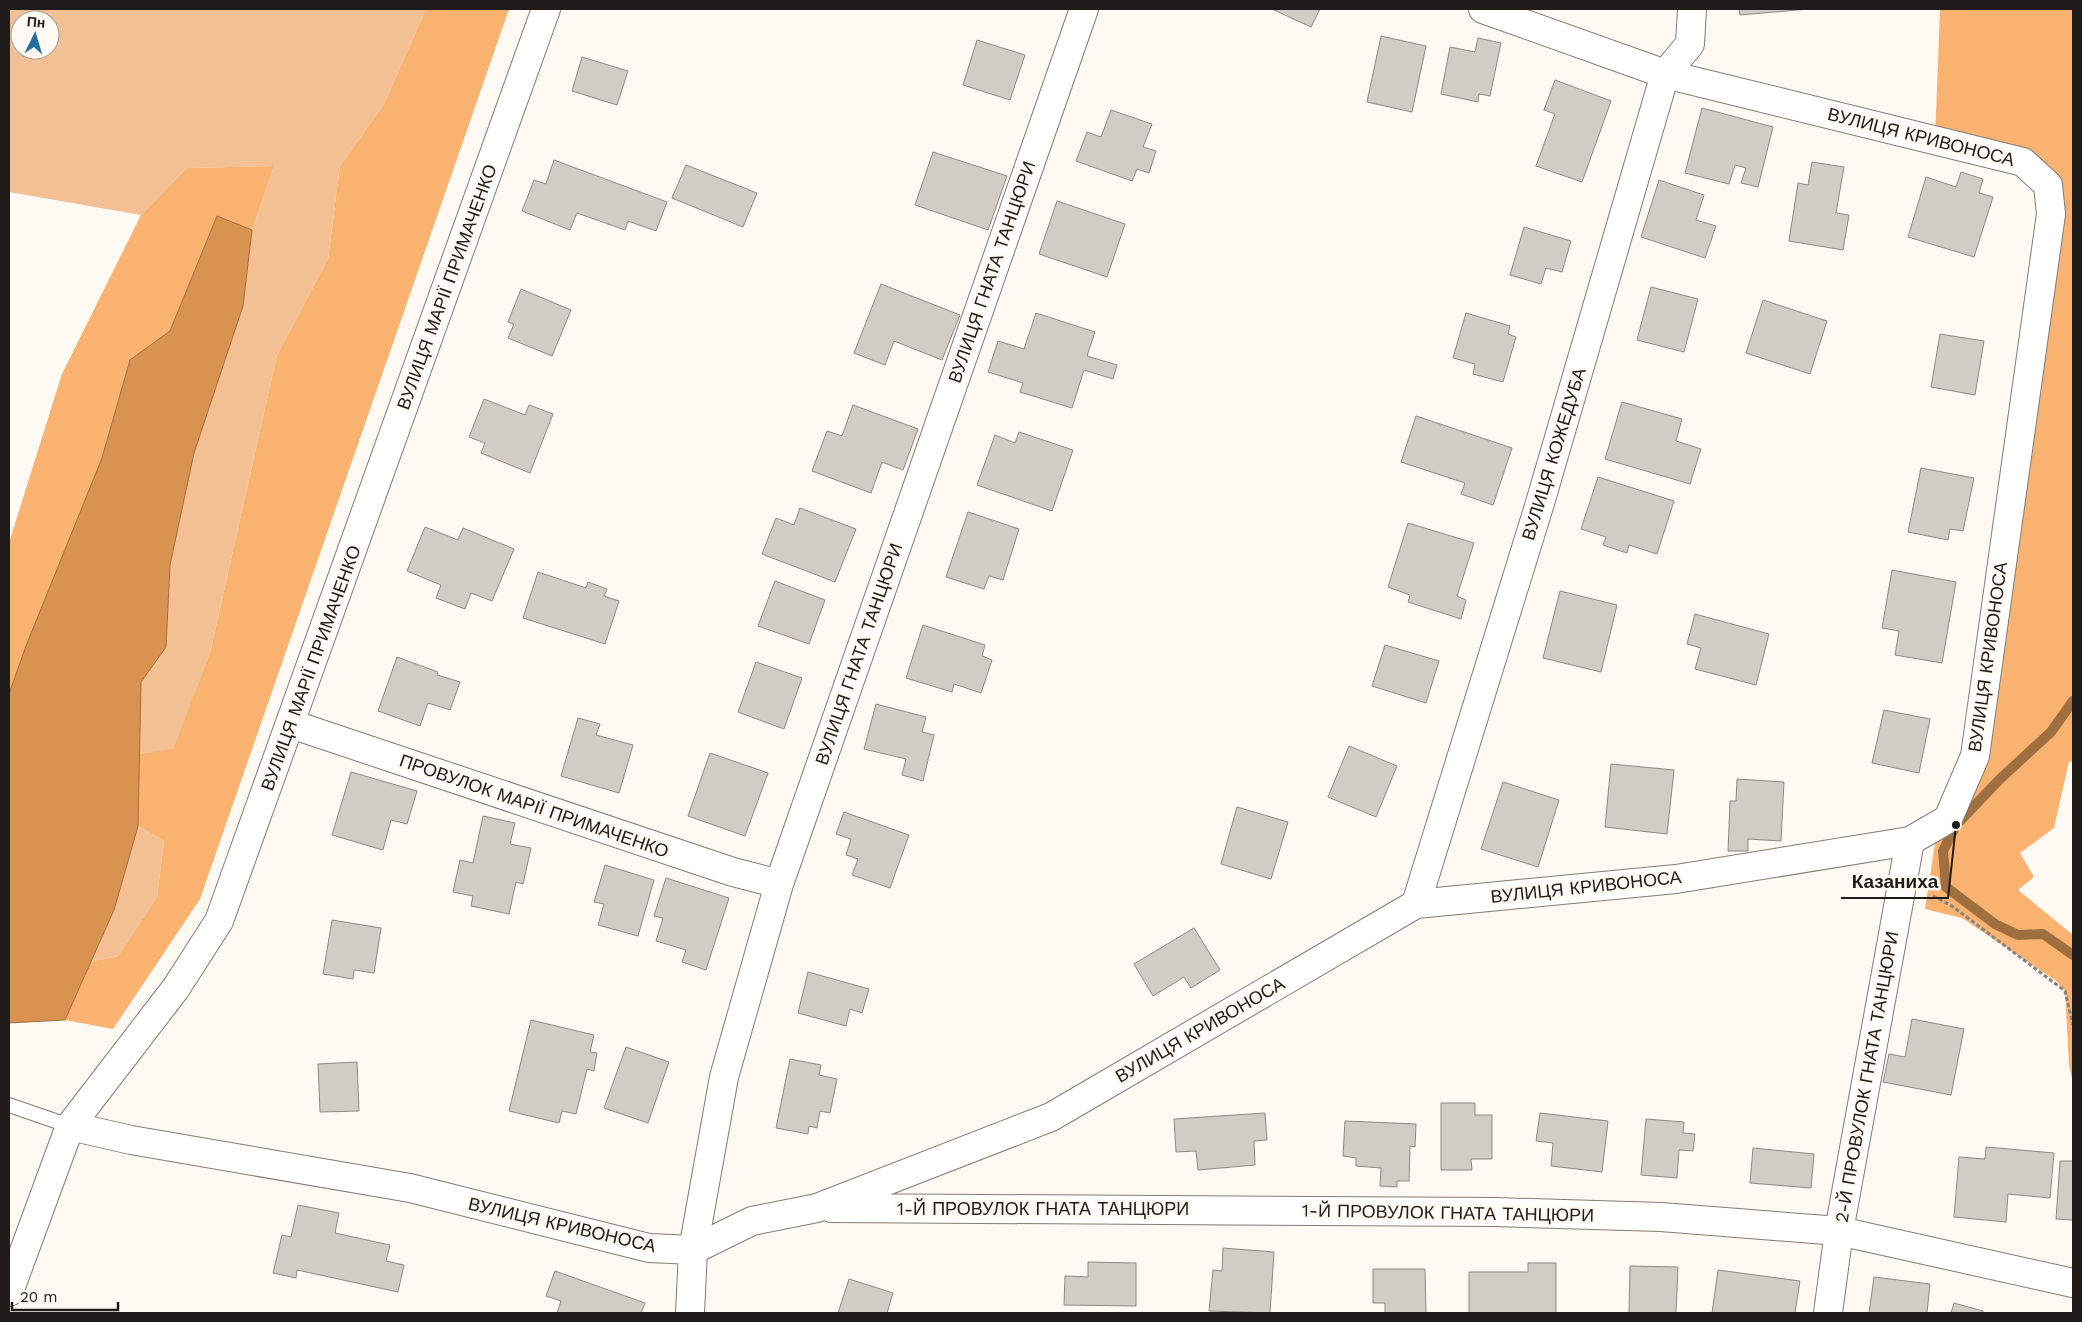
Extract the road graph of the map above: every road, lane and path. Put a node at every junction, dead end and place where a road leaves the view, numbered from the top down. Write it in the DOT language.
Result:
graph roads {
  1 [pos="546,9"];
  2 [pos="1084,9"];
  3 [pos="1483,9"];
  4 [pos="1692,9"];
  5 [pos="1665,74"];
  6 [pos="291,724"];
  7 [pos="1910,841"];
  8 [pos="1903,882"];
  9 [pos="779,884"];
  10 [pos="1416,904"];
  11 [pos="2073,1025"];
  12 [pos="9,1105"];
  13 [pos="70,1126"];
  14 [pos="817,1208"];
  15 [pos="1839,1231"];
  16 [pos="693,1250"];
  17 [pos="2073,1282"];
  18 [pos="9,1292"];
  19 [pos="690,1313"];
  20 [pos="1828,1313"];
  1 -- 6 [label="street, ВУЛИЦЯ МАРІЇ ПРИМАЧЕНКО"];
  2 -- 9 [label="street, ВУЛИЦЯ ГНАТА ТАНЦЮРИ"];
  3 -- 5 [label="street, ВУЛИЦЯ КРИВОНОСА"];
  4 -- 5 [label="street, ВУЛИЦЯ КОЖЕДУБА"];
  5 -- 7 [label="street, ВУЛИЦЯ КРИВОНОСА"];
  5 -- 10 [label="street, ВУЛИЦЯ КОЖЕДУБА"];
  6 -- 9 [label="street, ПРОВУЛОК МАРІЇ ПРИМАЧЕНКО"];
  6 -- 13 [label="street, ВУЛИЦЯ МАРІЇ ПРИМАЧЕНКО"];
  7 -- 8 [label="street, 2-Й ПРОВУЛОК ГНАТА ТАНЦЮРИ"];
  7 -- 10 [label="street, ВУЛИЦЯ КРИВОНОСА"];
  8 -- 11 [label="path"];
  8 -- 15 [label="street, 2-Й ПРОВУЛОК ГНАТА ТАНЦЮРИ"];
  9 -- 16 [label="street, ВУЛИЦЯ ГНАТА ТАНЦЮРИ"];
  10 -- 14 [label="street, ВУЛИЦЯ КРИВОНОСА"];
  12 -- 13 [label="lane"];
  13 -- 16 [label="street, ВУЛИЦЯ КРИВОНОСА"];
  13 -- 18 [label="street, ВУЛИЦЯ МАРІЇ ПРИМАЧЕНКО"];
  14 -- 15 [label="street, 1-Й ПРОВУЛОК ГНАТА ТАНЦЮРИ"];
  14 -- 16 [label="street, ВУЛИЦЯ КРИВОНОСА"];
  15 -- 17 [label="street, 1-Й ПРОВУЛОК ГНАТА ТАНЦЮРИ"];
  15 -- 20 [label="street, 2-Й ПРОВУЛОК ГНАТА ТАНЦЮРИ"];
  16 -- 19 [label="street, ВУЛИЦЯ ГНАТА ТАНЦЮРИ"];
}
